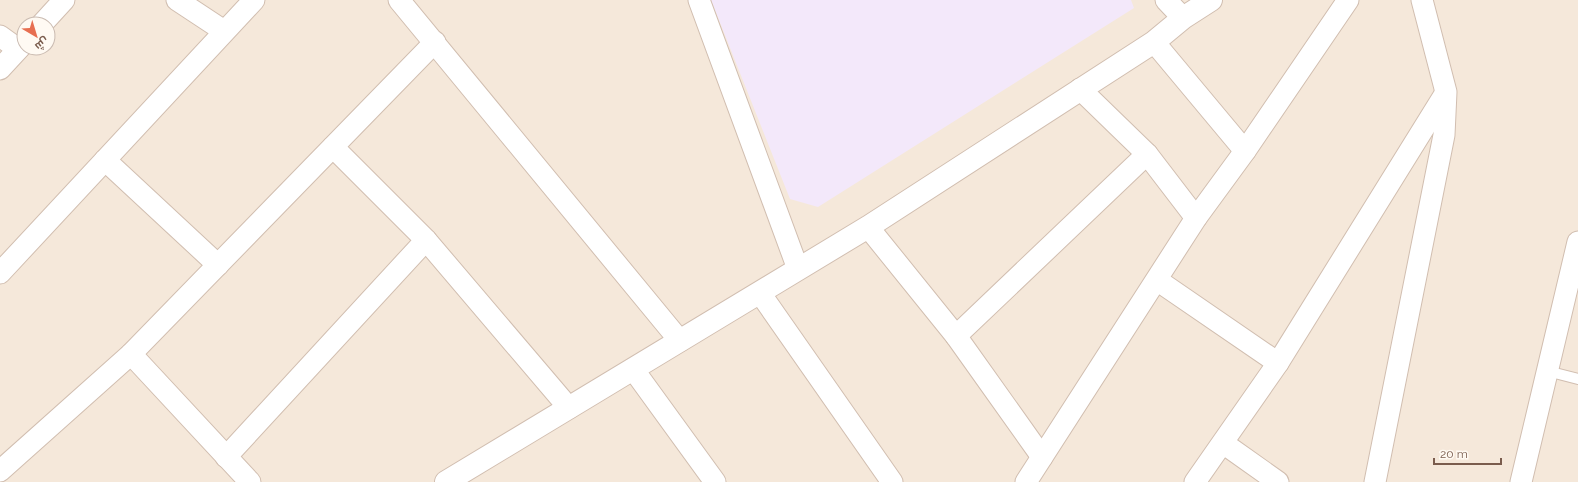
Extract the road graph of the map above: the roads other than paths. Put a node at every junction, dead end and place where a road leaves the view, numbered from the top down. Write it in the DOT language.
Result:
graph roads {
  1 [pos="64,0"];
  2 [pos="176,0"];
  3 [pos="254,0"];
  4 [pos="399,0"];
  5 [pos="699,0"];
  6 [pos="1166,0"];
  7 [pos="1211,0"];
  8 [pos="1348,0"];
  9 [pos="1422,0"];
  10 [pos="49,16"];
  11 [pos="1183,18"];
  12 [pos="224,32"];
  13 [pos="0,36"];
  14 [pos="435,42"];
  15 [pos="1154,42"];
  16 [pos="16,44"];
  17 [pos="16,51"];
  18 [pos="0,69"];
  19 [pos="1080,89"];
  20 [pos="1446,92"];
  21 [pos="333,147"];
  22 [pos="1245,151"];
  23 [pos="1147,154"];
  24 [pos="105,160"];
  25 [pos="1196,218"];
  26 [pos="868,227"];
  27 [pos="426,240"];
  28 [pos="1578,242"];
  29 [pos="218,265"];
  30 [pos="1,269"];
  31 [pos="798,269"];
  32 [pos="1156,280"];
  33 [pos="760,293"];
  34 [pos="956,336"];
  35 [pos="680,341"];
  36 [pos="131,354"];
  37 [pos="1278,363"];
  38 [pos="633,369"];
  39 [pos="1547,372"];
  40 [pos="1578,379"];
  41 [pos="569,408"];
  42 [pos="1223,443"];
  43 [pos="226,457"];
  44 [pos="1042,457"];
  45 [pos="0,471"];
  46 [pos="0,479"];
  47 [pos="3,482"];
  48 [pos="250,482"];
  49 [pos="446,482"];
  50 [pos="715,482"];
  51 [pos="892,482"];
  52 [pos="1026,482"];
  53 [pos="1195,482"];
  54 [pos="1278,482"];
  55 [pos="1375,482"];
  56 [pos="1521,482"];
  1 -- 10 [label="street"];
  2 -- 12 [label="street"];
  3 -- 12 [label="street"];
  4 -- 14 [label="street"];
  5 -- 31 [label="street"];
  6 -- 11 [label="street"];
  7 -- 11 [label="street"];
  8 -- 22 [label="street"];
  9 -- 20 [label="street"];
  11 -- 15 [label="street"];
  12 -- 24 [label="street"];
  13 -- 16 [label="street"];
  14 -- 21 [label="street"];
  14 -- 35 [label="street"];
  15 -- 19 [label="street"];
  15 -- 22 [label="street"];
  17 -- 18 [label="street"];
  19 -- 23 [label="street"];
  19 -- 26 [label="street"];
  20 -- 37 [label="street"];
  20 -- 55 [label="street"];
  21 -- 27 [label="street"];
  21 -- 29 [label="street"];
  22 -- 25 [label="street"];
  23 -- 25 [label="street"];
  23 -- 34 [label="street"];
  24 -- 29 [label="street"];
  24 -- 30 [label="street"];
  25 -- 32 [label="street"];
  26 -- 31 [label="street"];
  26 -- 34 [label="street"];
  27 -- 41 [label="street"];
  27 -- 43 [label="street"];
  28 -- 39 [label="street"];
  29 -- 36 [label="street"];
  31 -- 33 [label="street"];
  32 -- 37 [label="street"];
  32 -- 44 [label="street"];
  33 -- 35 [label="street"];
  33 -- 51 [label="street"];
  34 -- 44 [label="street"];
  35 -- 38 [label="street"];
  36 -- 43 [label="street"];
  36 -- 45 [label="street"];
  37 -- 42 [label="street"];
  38 -- 41 [label="street"];
  38 -- 50 [label="street"];
  39 -- 40 [label="lane"];
  39 -- 56 [label="street"];
  41 -- 49 [label="street"];
  42 -- 53 [label="street"];
  42 -- 54 [label="street"];
  43 -- 48 [label="street"];
  44 -- 52 [label="street"];
  46 -- 47 [label="street"];
}
